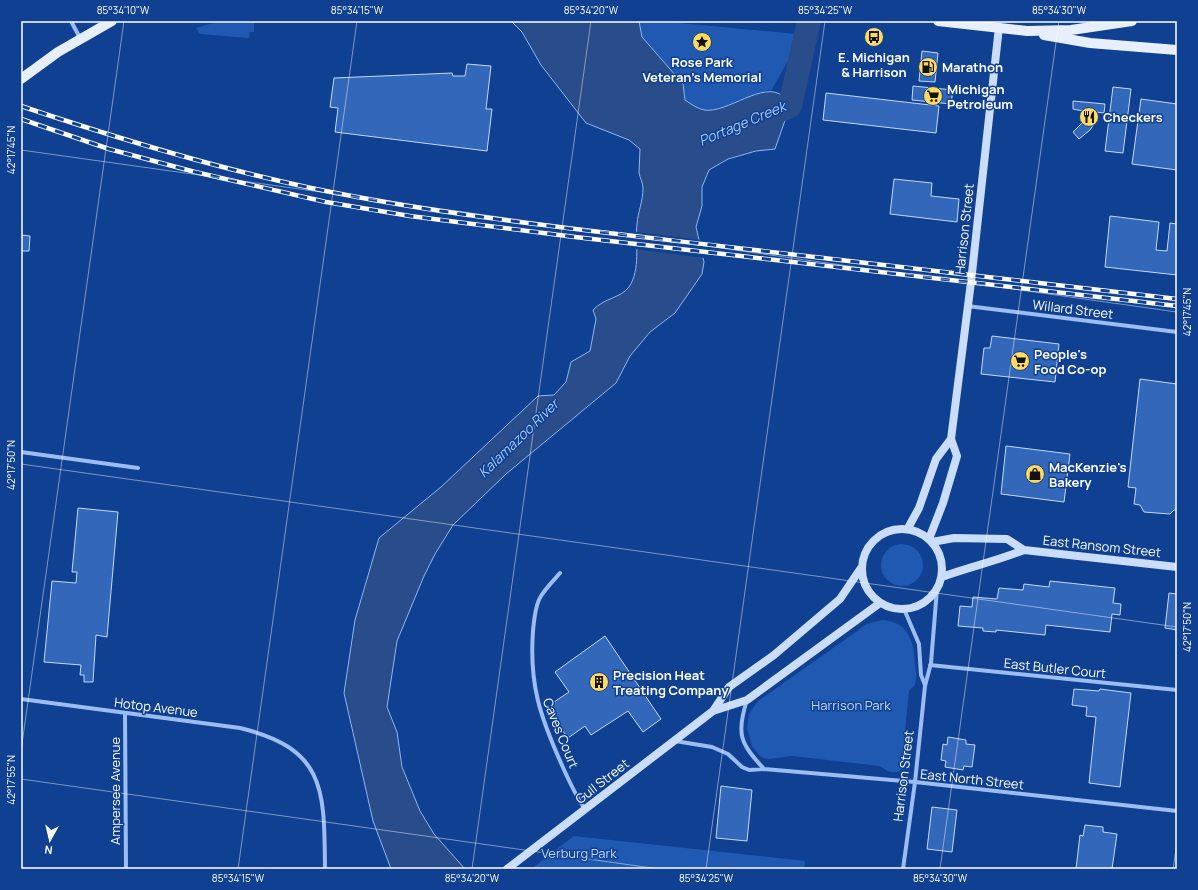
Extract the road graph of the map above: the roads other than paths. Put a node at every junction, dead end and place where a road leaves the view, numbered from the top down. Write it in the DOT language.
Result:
graph roads {
  1 [pos="71,21"];
  2 [pos="112,21"];
  3 [pos="938,21"];
  4 [pos="1132,21"];
  5 [pos="999,24"];
  6 [pos="1027,31"];
  7 [pos="81,39"];
  8 [pos="1177,50"];
  9 [pos="21,79"];
  10 [pos="967,306"];
  11 [pos="1177,332"];
  12 [pos="951,439"];
  13 [pos="21,452"];
  14 [pos="138,468"];
  15 [pos="908,528"];
  16 [pos="931,540"];
  17 [pos="1024,550"];
  18 [pos="1177,567"];
  19 [pos="861,568"];
  20 [pos="560,573"];
  21 [pos="942,577"];
  22 [pos="937,589"];
  23 [pos="880,603"];
  24 [pos="904,609"];
  25 [pos="930,664"];
  26 [pos="925,686"];
  27 [pos="1177,690"];
  28 [pos="21,699"];
  29 [pos="747,700"];
  30 [pos="713,711"];
  31 [pos="125,713"];
  32 [pos="673,741"];
  33 [pos="764,769"];
  34 [pos="915,782"];
  35 [pos="585,809"];
  36 [pos="1177,811"];
  37 [pos="126,869"];
  38 [pos="325,869"];
  39 [pos="507,869"];
  40 [pos="903,869"];
  1 -- 7 [label="street"];
  2 -- 7 [label="main road"];
  3 -- 5 [label="main road"];
  4 -- 6 [label="main road"];
  5 -- 6 [label="main road"];
  5 -- 10 [label="street, Harrison Street"];
  6 -- 8 [label="main road"];
  7 -- 9 [label="main road"];
  10 -- 11 [label="street, Willard Street"];
  10 -- 12 [label="street, Harrison Street"];
  12 -- 15 [label="street"];
  12 -- 16 [label="street, Harrison Street"];
  13 -- 14 [label="street"];
  15 -- 16 [label="street"];
  15 -- 19 [label="street"];
  16 -- 17 [label="street, East Ransom Street"];
  16 -- 21 [label="street"];
  17 -- 18 [label="street, East Ransom Street"];
  17 -- 21 [label="street, East Ransom Street"];
  19 -- 23 [label="street"];
  19 -- 30 [label="street, Gull Street"];
  20 -- 35 [label="street, Caves Court"];
  21 -- 22 [label="street"];
  22 -- 24 [label="street"];
  22 -- 25 [label="street, Harrison Street"];
  23 -- 24 [label="street"];
  23 -- 29 [label="street, Gull Street"];
  24 -- 26 [label="street, Harrison Street"];
  25 -- 26 [label="street, Harrison Street"];
  25 -- 27 [label="street, East Butler Court"];
  26 -- 34 [label="street, Harrison Street"];
  28 -- 31 [label="street, Hotop Avenue"];
  29 -- 30 [label="street, Gull Street"];
  29 -- 33 [label="street"];
  30 -- 32 [label="street, Gull Street"];
  31 -- 37 [label="street, Ampersee Avenue"];
  31 -- 38 [label="street, Hotop Avenue"];
  32 -- 33 [label="street, East North Street"];
  32 -- 35 [label="street, Gull Street"];
  33 -- 34 [label="street, East North Street"];
  34 -- 36 [label="street, East North Street"];
  34 -- 40 [label="street, Harrison Street"];
  35 -- 39 [label="street, Gull Street"];
}
